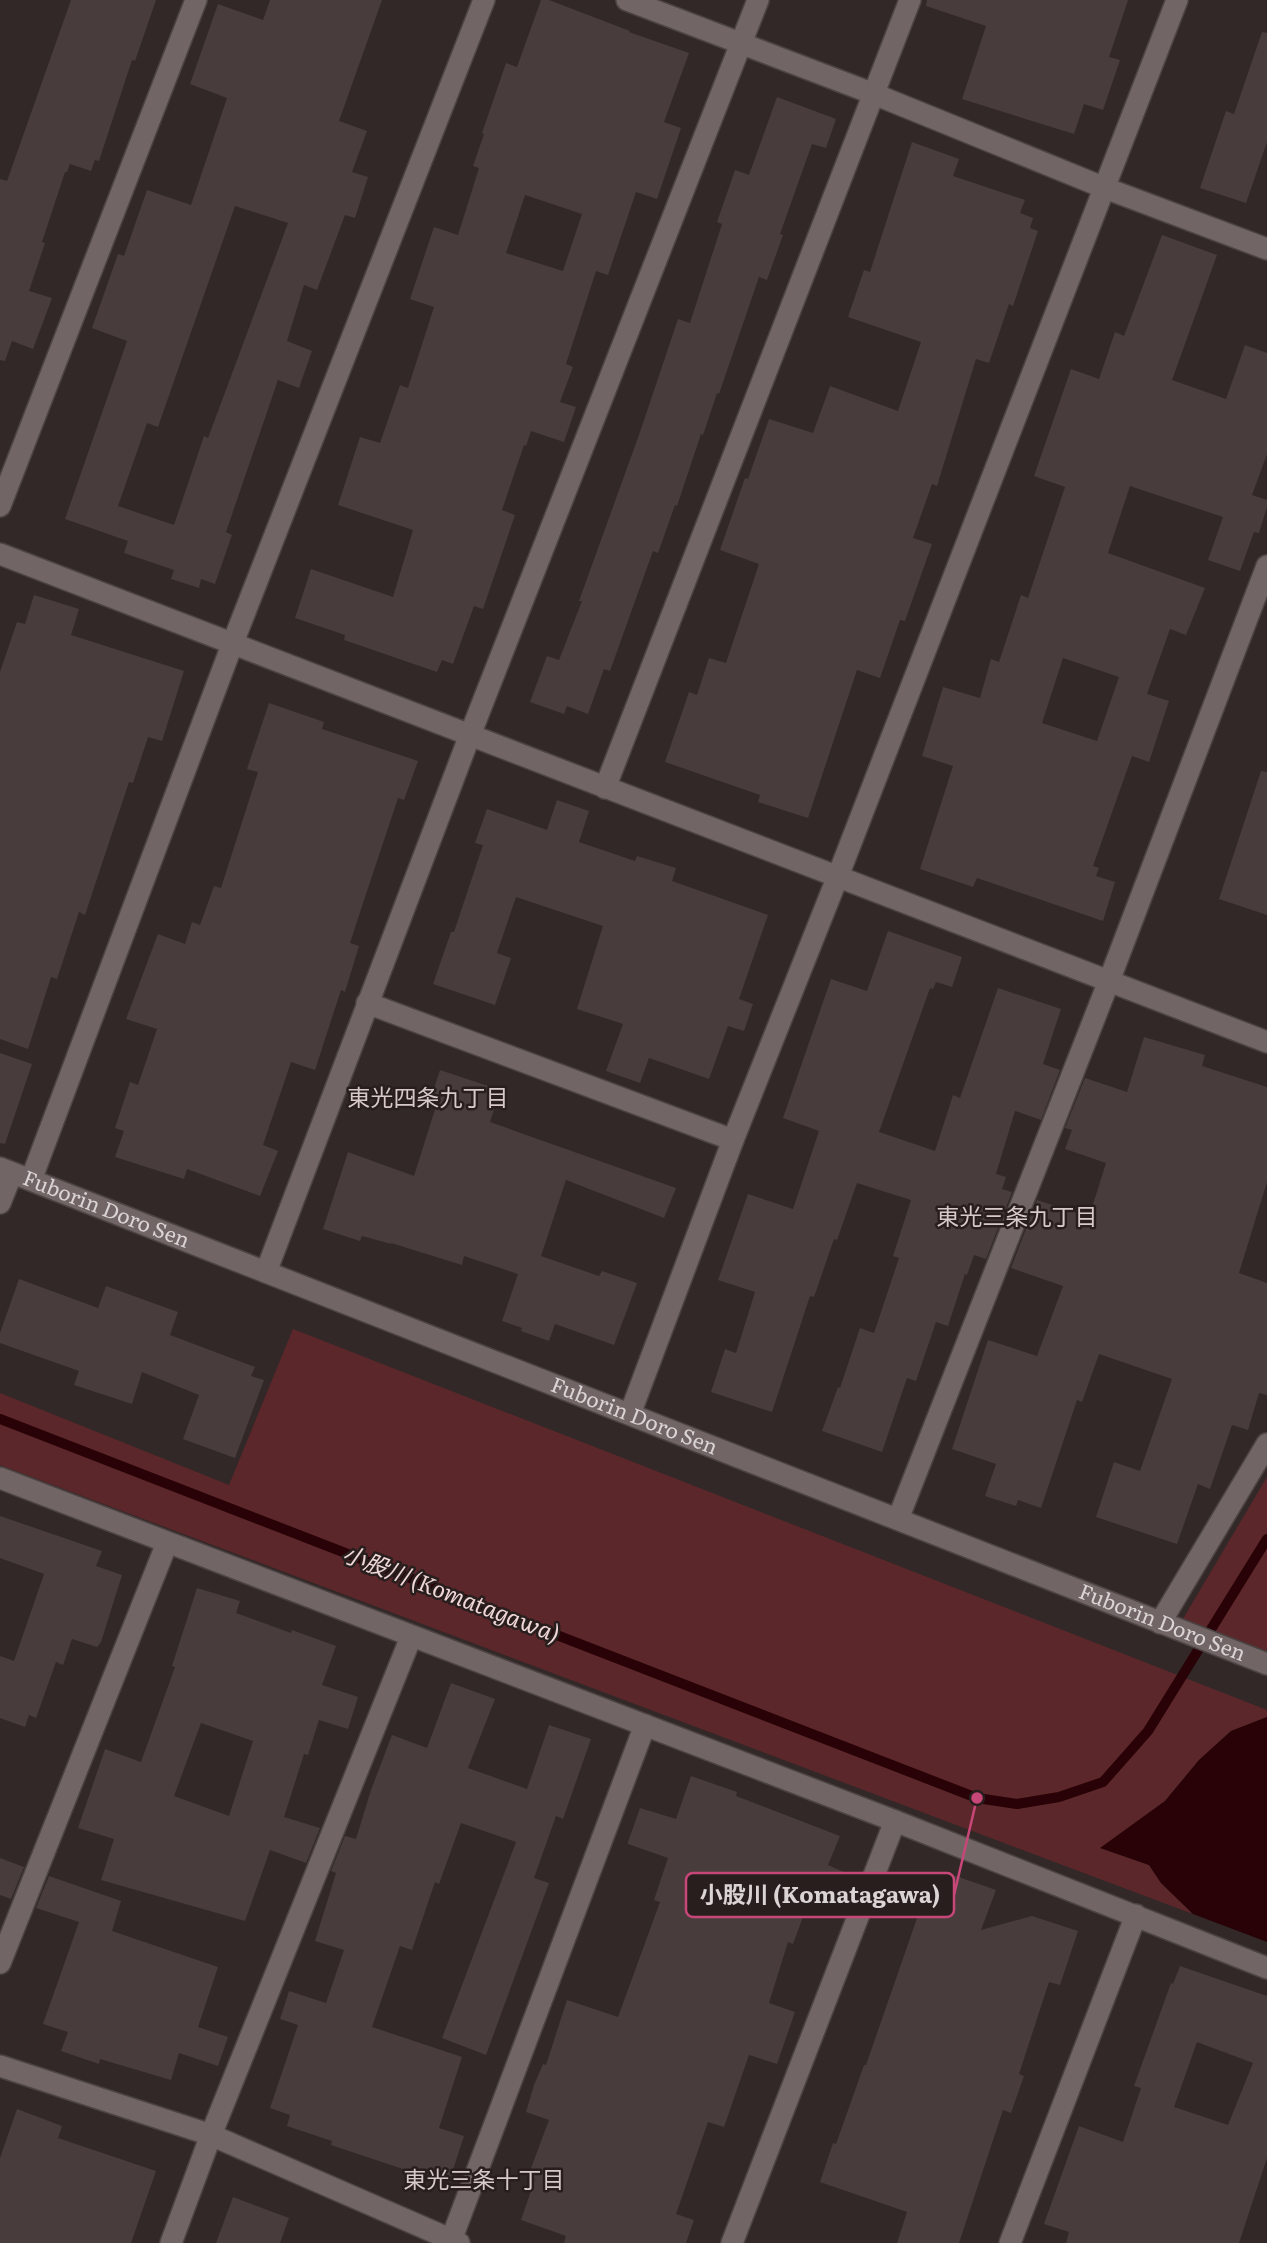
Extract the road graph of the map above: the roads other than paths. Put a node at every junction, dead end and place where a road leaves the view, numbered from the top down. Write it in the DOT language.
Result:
graph roads {
  1 [pos="195,0"];
  2 [pos="484,0"];
  3 [pos="627,0"];
  4 [pos="758,0"];
  5 [pos="910,0"];
  6 [pos="1177,0"];
  7 [pos="741,43"];
  8 [pos="874,94"];
  9 [pos="1105,188"];
  10 [pos="1267,249"];
  11 [pos="0,506"];
  12 [pos="0,554"];
  13 [pos="1267,566"];
  14 [pos="232,645"];
  15 [pos="470,735"];
  16 [pos="605,788"];
  17 [pos="838,876"];
  18 [pos="1109,981"];
  19 [pos="367,1003"];
  20 [pos="1267,1042"];
  21 [pos="733,1140"];
  22 [pos="14,1173"];
  23 [pos="0,1203"];
  24 [pos="266,1272"];
  25 [pos="630,1414"];
  26 [pos="1267,1444"];
  27 [pos="0,1478"];
  28 [pos="898,1519"];
  29 [pos="167,1544"];
  30 [pos="1160,1623"];
  31 [pos="411,1637"];
  32 [pos="1267,1664"];
  33 [pos="645,1725"];
  34 [pos="895,1821"];
  35 [pos="1136,1915"];
  36 [pos="0,1963"];
  37 [pos="1267,1968"];
  38 [pos="0,2066"];
  39 [pos="211,2135"];
  40 [pos="453,2242"];
  41 [pos="171,2243"];
  42 [pos="732,2243"];
  43 [pos="1010,2243"];
  1 -- 11 [label="street"];
  2 -- 14 [label="street"];
  3 -- 7 [label="street"];
  4 -- 7 [label="street"];
  5 -- 8 [label="street"];
  6 -- 9 [label="street"];
  7 -- 8 [label="street"];
  7 -- 15 [label="street"];
  8 -- 9 [label="street"];
  8 -- 16 [label="street"];
  9 -- 10 [label="street"];
  9 -- 17 [label="street"];
  12 -- 14 [label="street"];
  13 -- 18 [label="street"];
  14 -- 15 [label="street"];
  14 -- 22 [label="street"];
  15 -- 16 [label="street"];
  15 -- 19 [label="street"];
  16 -- 17 [label="street"];
  17 -- 18 [label="street"];
  17 -- 21 [label="street"];
  18 -- 20 [label="street"];
  18 -- 28 [label="street"];
  19 -- 21 [label="street"];
  19 -- 24 [label="street"];
  21 -- 25 [label="street"];
  22 -- 23 [label="street"];
  22 -- 24 [label="street, Fuborin Doro Sen"];
  24 -- 25 [label="street, Fuborin Doro Sen"];
  25 -- 28 [label="street, Fuborin Doro Sen"];
  26 -- 30 [label="street"];
  27 -- 29 [label="street"];
  28 -- 30 [label="street, Fuborin Doro Sen"];
  29 -- 31 [label="street"];
  29 -- 36 [label="street"];
  30 -- 32 [label="street, Fuborin Doro Sen"];
  31 -- 33 [label="street"];
  31 -- 39 [label="street"];
  33 -- 34 [label="street"];
  33 -- 40 [label="street"];
  34 -- 35 [label="street"];
  34 -- 42 [label="street"];
  35 -- 37 [label="street"];
  35 -- 43 [label="street"];
  38 -- 39 [label="street"];
  39 -- 40 [label="street"];
  39 -- 41 [label="street"];
}
